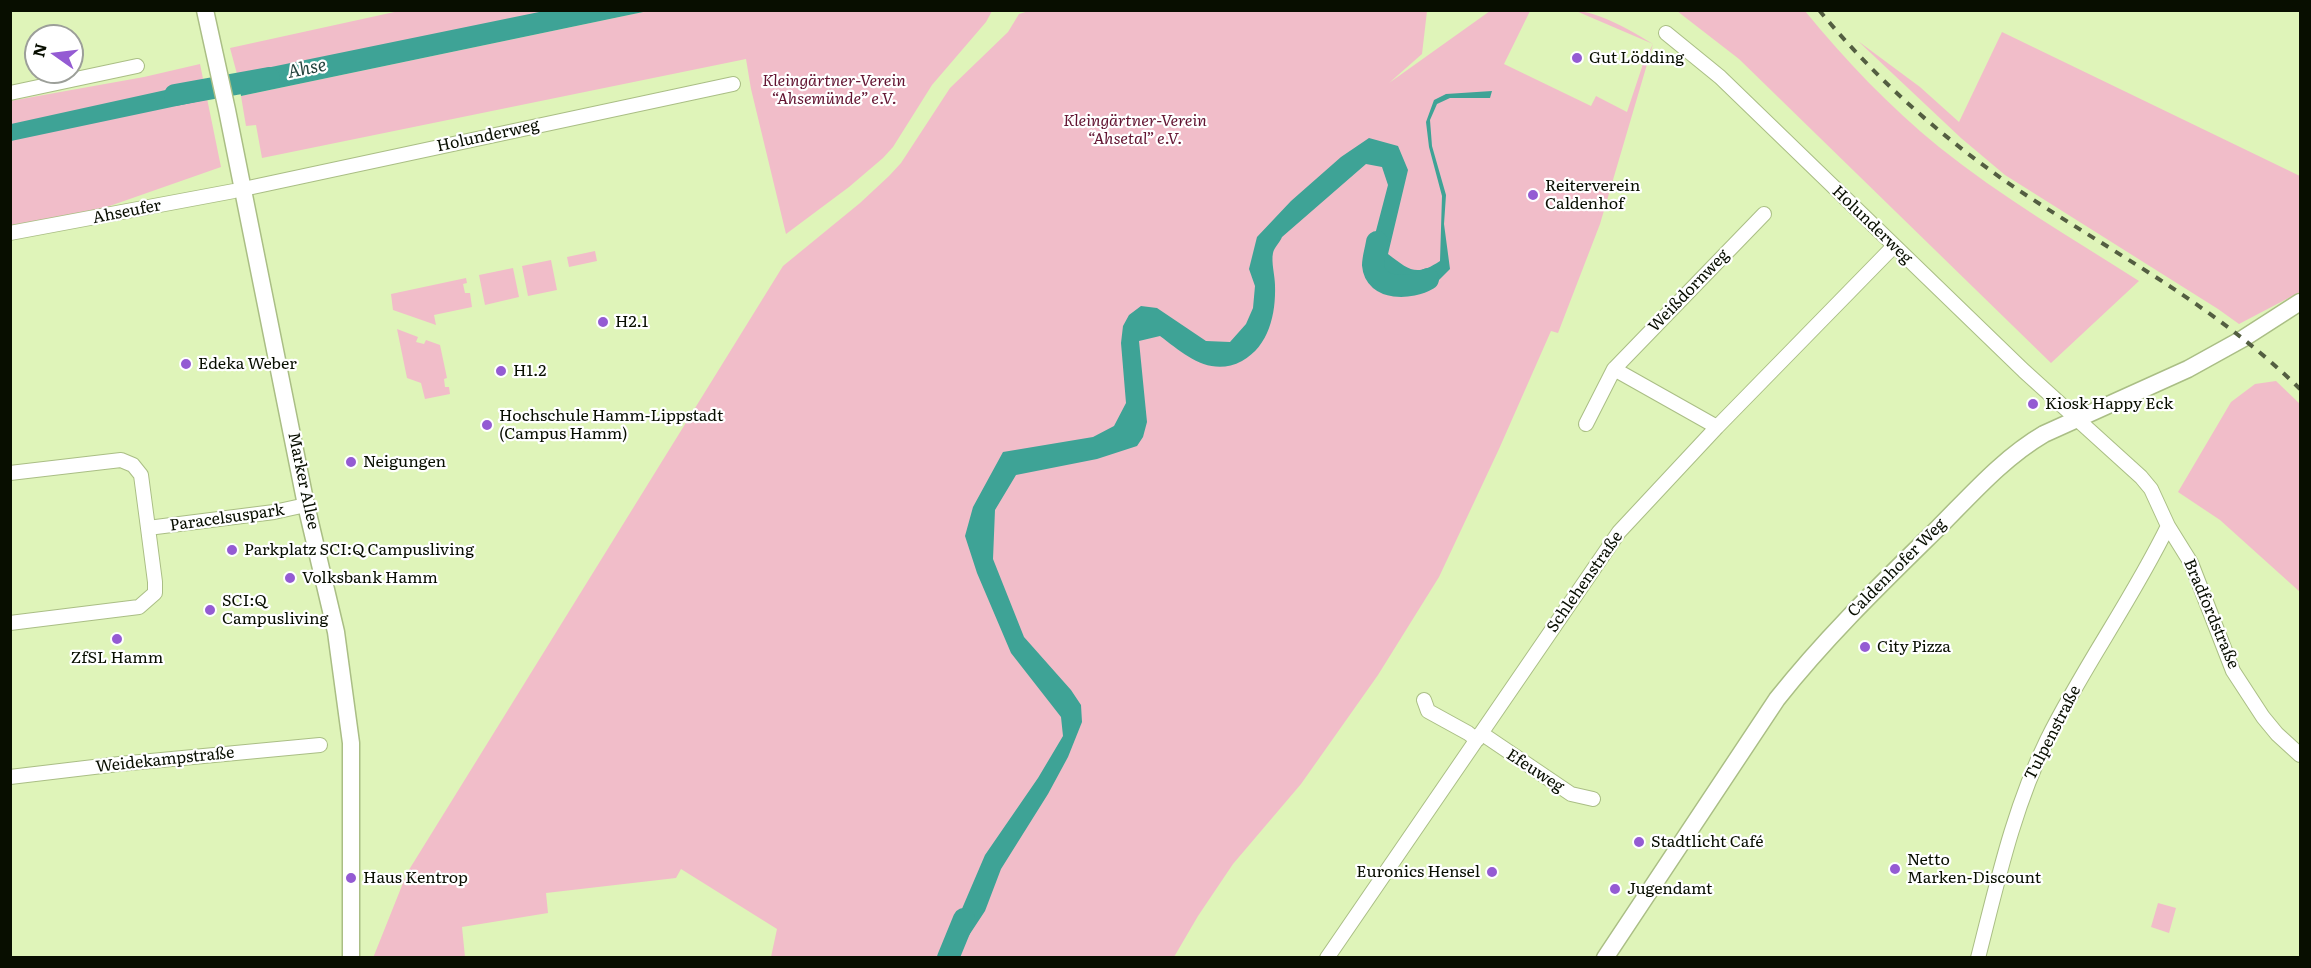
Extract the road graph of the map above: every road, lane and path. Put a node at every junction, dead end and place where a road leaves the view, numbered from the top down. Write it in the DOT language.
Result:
graph roads {
  1 [pos="205,10"];
  2 [pos="1666,33"];
  3 [pos="137,66"];
  4 [pos="733,84"];
  5 [pos="10,93"];
  6 [pos="242,188"];
  7 [pos="1764,213"];
  8 [pos="10,233"];
  9 [pos="1894,246"];
  10 [pos="2301,302"];
  11 [pos="1614,369"];
  12 [pos="2077,419"];
  13 [pos="1586,424"];
  14 [pos="1717,426"];
  15 [pos="10,473"];
  16 [pos="306,506"];
  17 [pos="2168,526"];
  18 [pos="148,528"];
  19 [pos="10,623"];
  20 [pos="1424,700"];
  21 [pos="1479,737"];
  22 [pos="320,745"];
  23 [pos="2301,755"];
  24 [pos="10,777"];
  25 [pos="1593,798"];
  26 [pos="351,957"];
  27 [pos="1327,957"];
  28 [pos="1605,957"];
  29 [pos="1978,957"];
  1 -- 6 [label="street, Marker Allee"];
  2 -- 9 [label="street, Holunderweg"];
  3 -- 5 [label="street"];
  4 -- 6 [label="street, Holunderweg"];
  6 -- 8 [label="street, Ahseufer"];
  6 -- 16 [label="street, Marker Allee"];
  7 -- 11 [label="street, Weißdornweg"];
  9 -- 12 [label="street, Holunderweg"];
  9 -- 14 [label="street, Schlehenstraße"];
  10 -- 12 [label="street, Caldenhofer Weg"];
  11 -- 13 [label="street, Weißdornweg"];
  11 -- 14 [label="street"];
  12 -- 17 [label="street, Bradfordstraße"];
  12 -- 28 [label="street, Caldenhofer Weg"];
  14 -- 21 [label="street, Schlehenstraße"];
  15 -- 18 [label="street, Paracelsuspark"];
  16 -- 18 [label="street, Paracelsuspark"];
  16 -- 26 [label="street, Marker Allee"];
  17 -- 23 [label="street, Bradfordstraße"];
  17 -- 29 [label="street, Tulpenstraße"];
  18 -- 19 [label="street, Paracelsuspark"];
  20 -- 21 [label="street, Efeuweg"];
  21 -- 25 [label="street, Efeuweg"];
  21 -- 27 [label="street, Schlehenstraße"];
  22 -- 24 [label="street, Weidekampstraße"];
}
